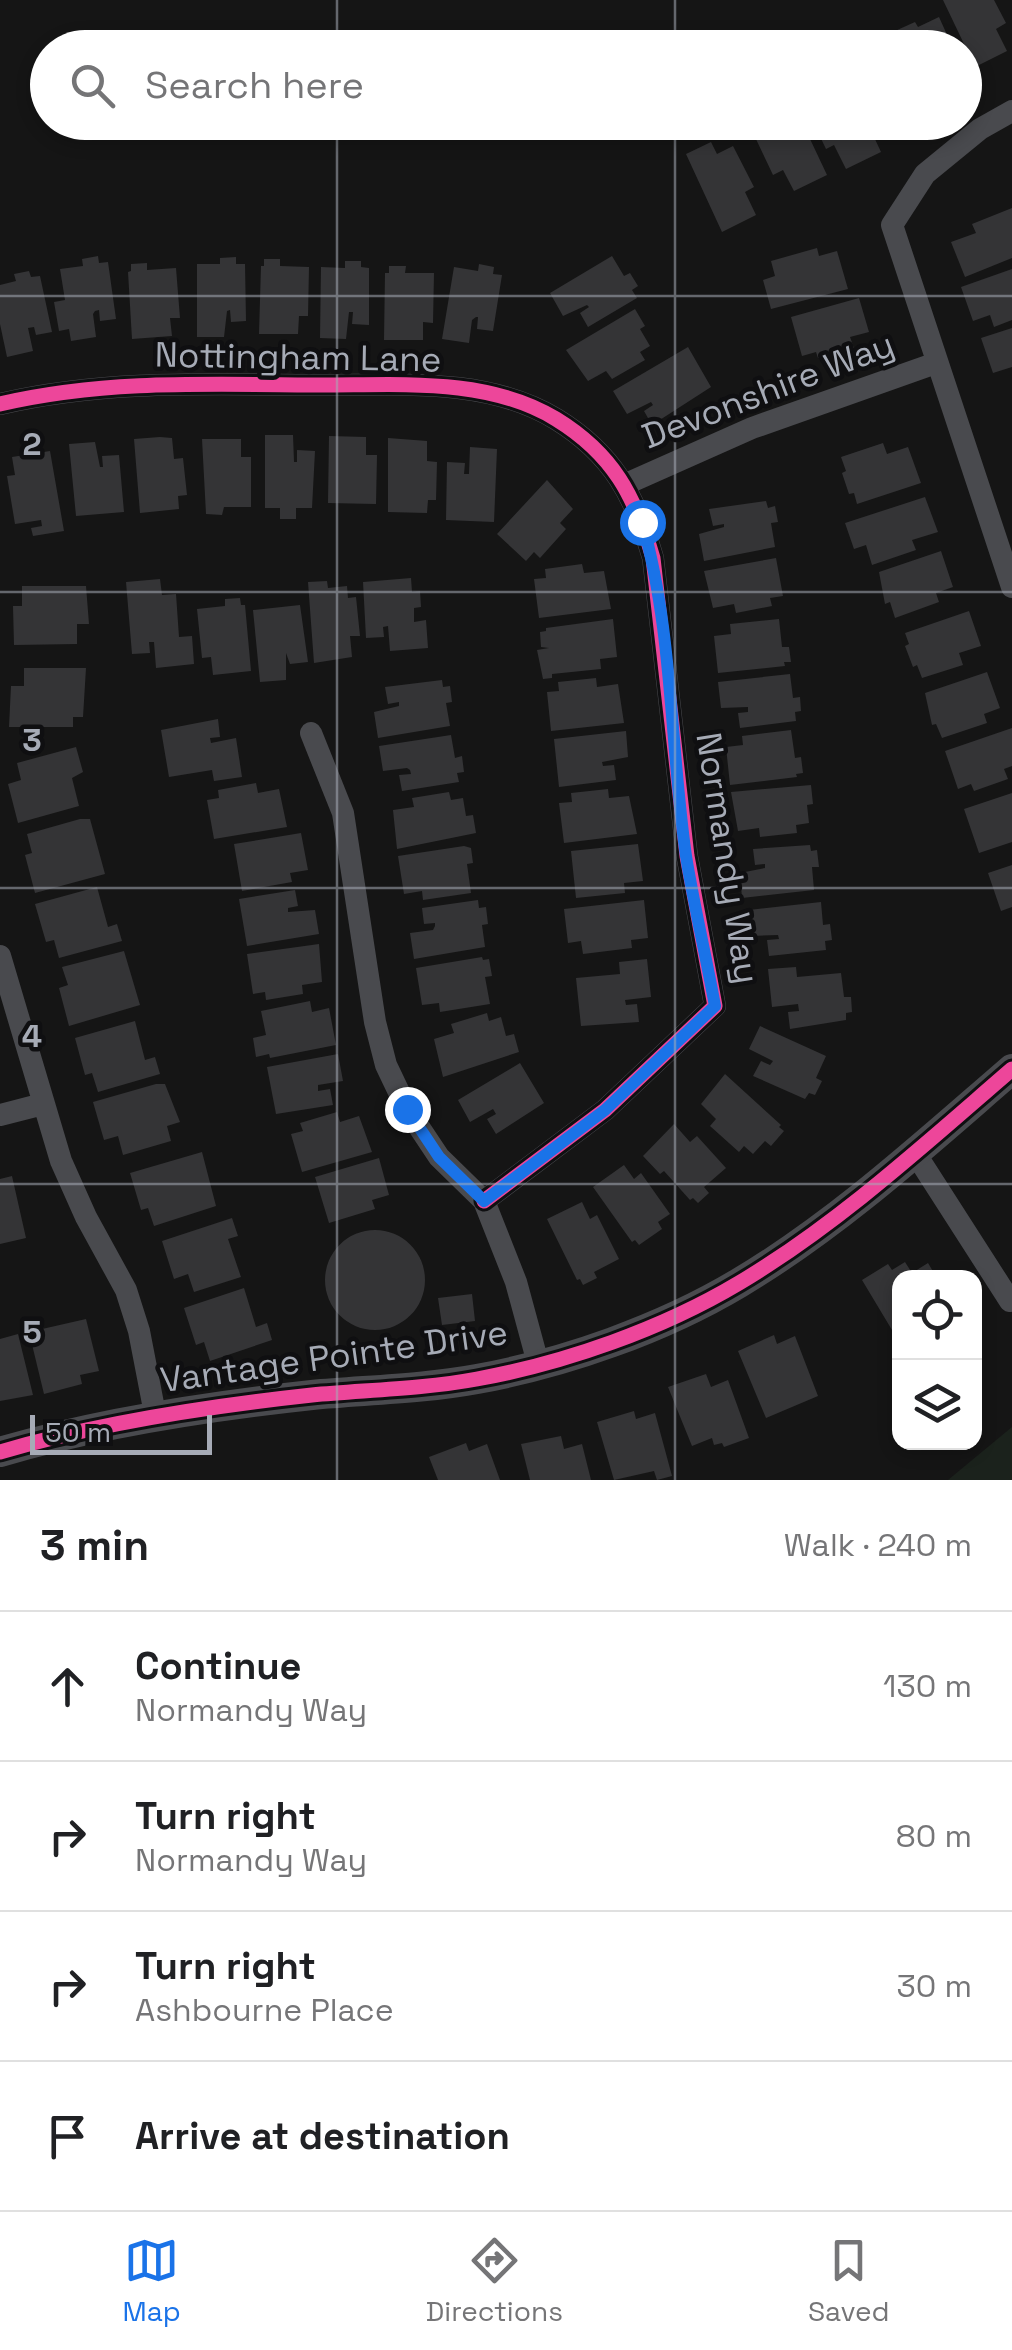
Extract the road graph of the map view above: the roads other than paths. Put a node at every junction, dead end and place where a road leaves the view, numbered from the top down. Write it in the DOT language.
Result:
graph roads {
  1 [pos="1012,111"];
  2 [pos="982,128"];
  3 [pos="967,140"];
  4 [pos="936,363"];
  5 [pos="0,404"];
  6 [pos="626,484"];
  7 [pos="1012,587"];
  8 [pos="311,734"];
  9 [pos="0,956"];
  10 [pos="1012,1069"];
  11 [pos="43,1104"];
  12 [pos="0,1114"];
  13 [pos="914,1154"];
  14 [pos="484,1201"];
  15 [pos="1010,1301"];
  16 [pos="538,1363"];
  17 [pos="156,1419"];
  18 [pos="0,1452"];
  1 -- 2 [label="street"];
  3 -- 4 [label="street"];
  4 -- 6 [label="street, Devonshire Way"];
  4 -- 7 [label="street"];
  5 -- 6 [label="street, Nottingham Lane"];
  6 -- 14 [label="street, Normandy Way"];
  8 -- 14 [label="street"];
  9 -- 11 [label="street"];
  10 -- 13 [label="street, Vantage Pointe Drive"];
  11 -- 12 [label="street"];
  11 -- 17 [label="street"];
  13 -- 15 [label="street"];
  13 -- 16 [label="street, Vantage Pointe Drive"];
  14 -- 16 [label="street"];
  16 -- 17 [label="street, Vantage Pointe Drive"];
  17 -- 18 [label="street, Vantage Pointe Drive"];
}
